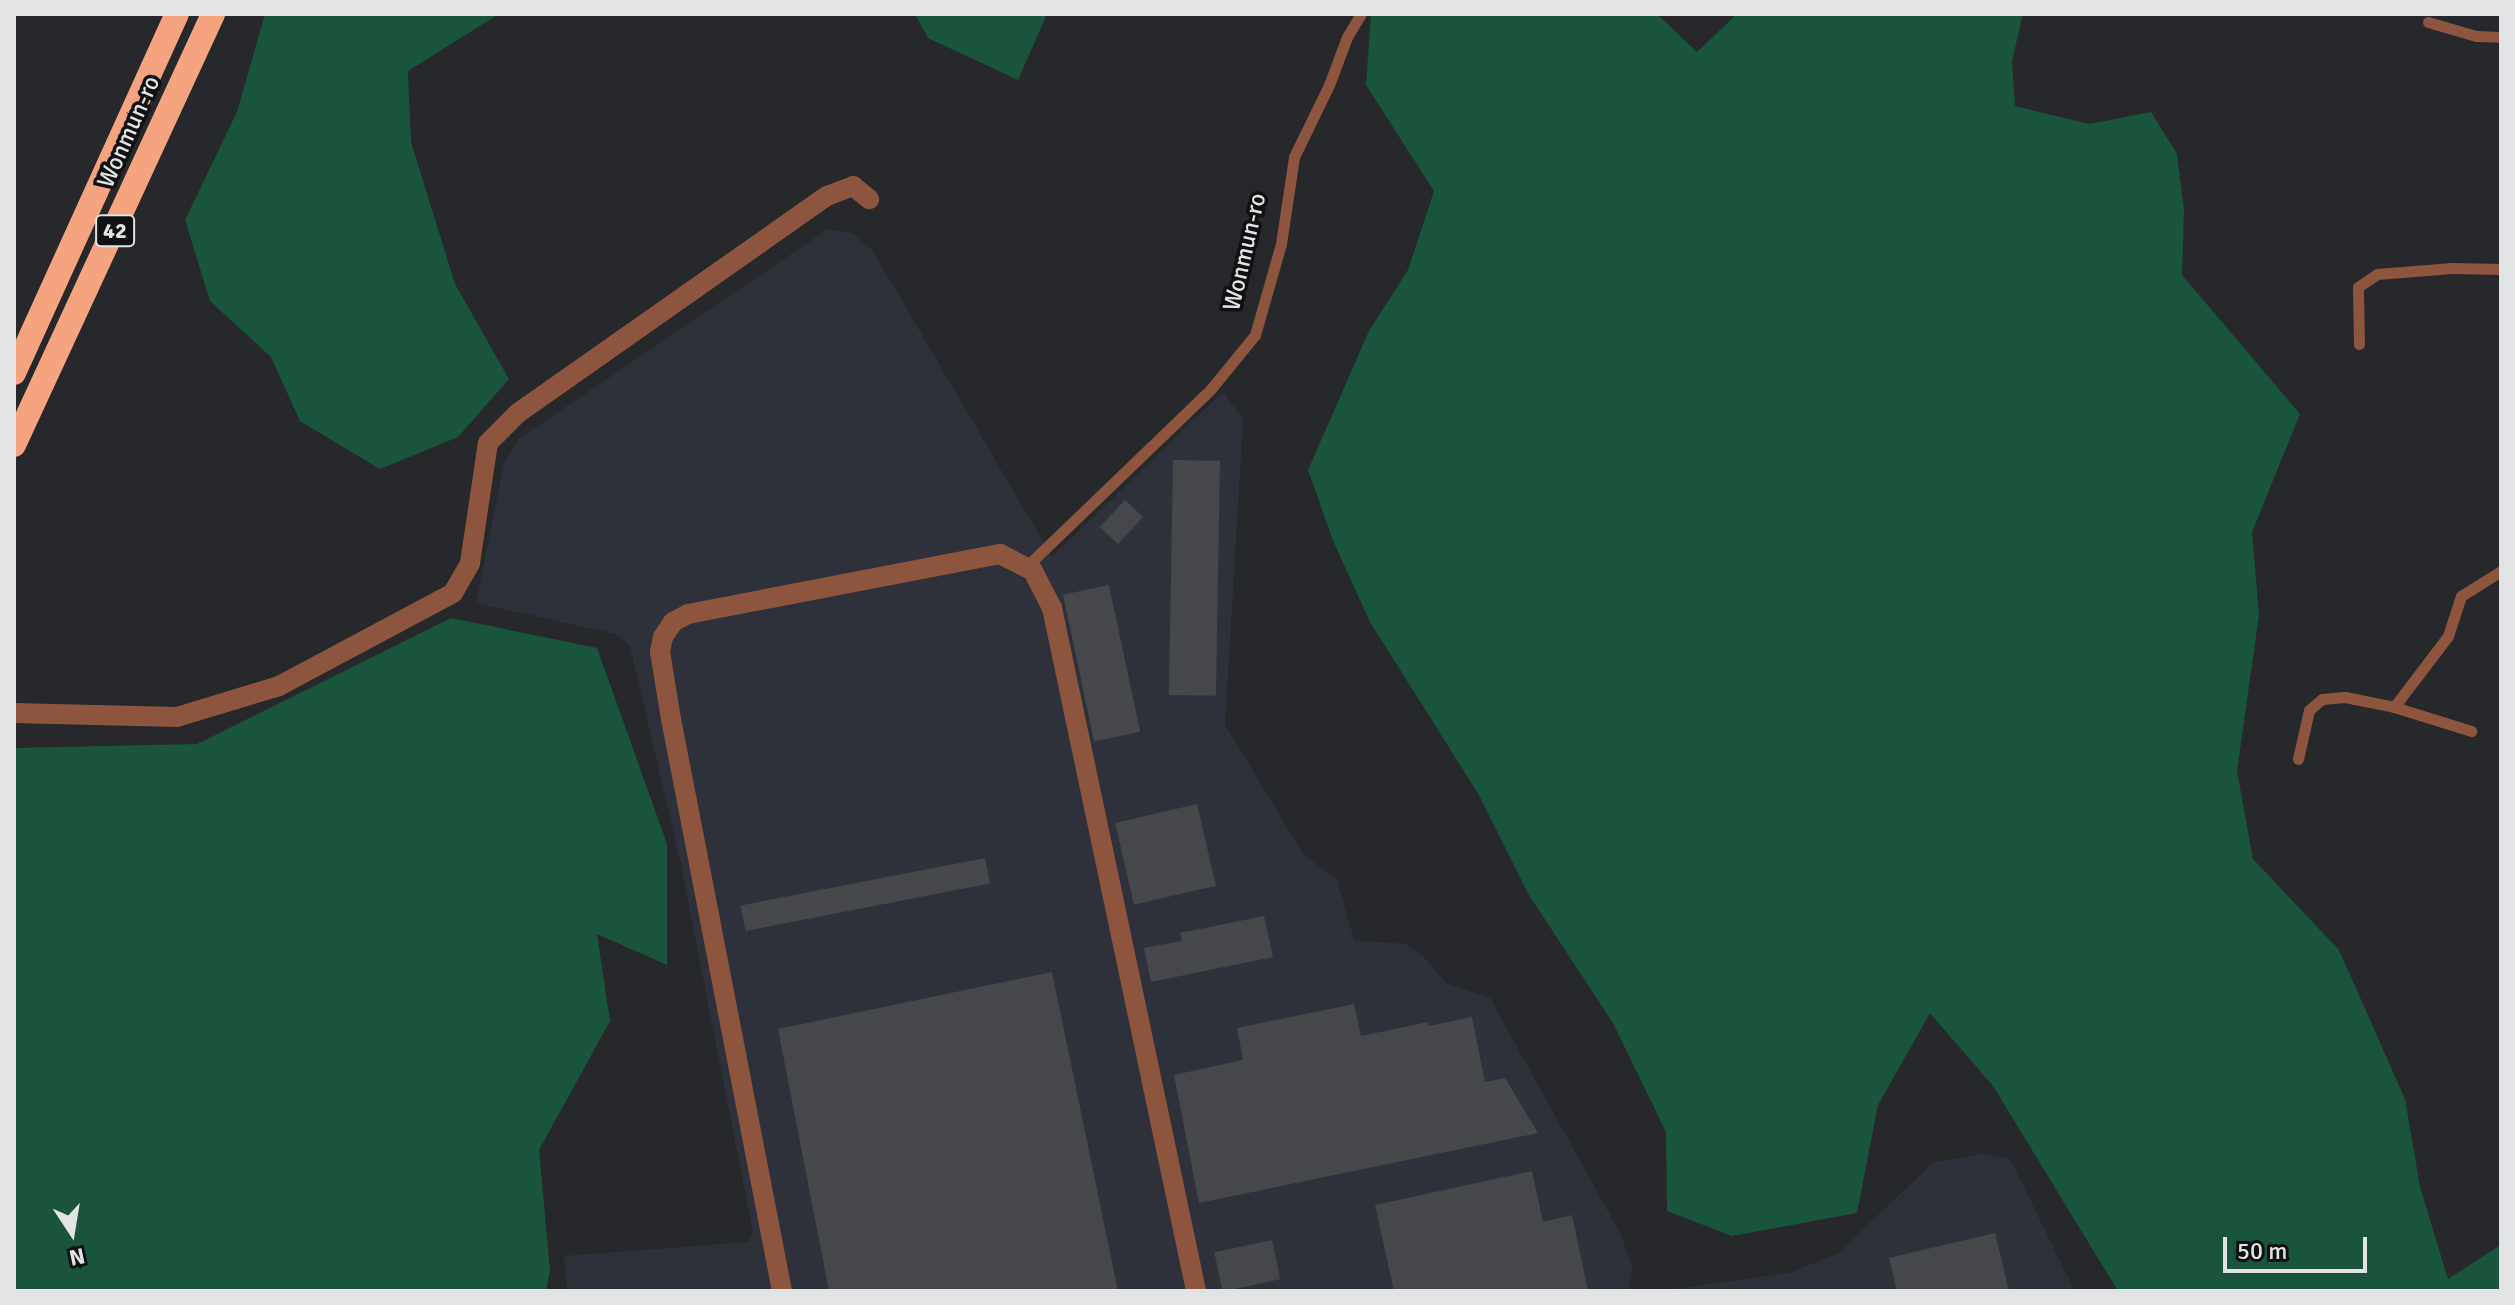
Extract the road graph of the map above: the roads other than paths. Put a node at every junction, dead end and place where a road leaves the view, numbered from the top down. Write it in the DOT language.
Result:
graph roads {
  1 [pos="177,14"];
  2 [pos="213,14"];
  3 [pos="1361,14"];
  4 [pos="2428,22"];
  5 [pos="2501,37"];
  6 [pos="869,199"];
  7 [pos="2501,269"];
  8 [pos="51,290"];
  9 [pos="14,341"];
  10 [pos="2359,344"];
  11 [pos="14,373"];
  12 [pos="14,445"];
  13 [pos="1026,567"];
  14 [pos="2501,571"];
  15 [pos="2394,707"];
  16 [pos="14,713"];
  17 [pos="2471,731"];
  18 [pos="2298,759"];
  19 [pos="782,1291"];
  20 [pos="1196,1291"];
  1 -- 8 [label="highway, Wonmun-ro / 42"];
  2 -- 12 [label="highway, Wonmun-ro / 42"];
  3 -- 13 [label="lane, Wonmun-ro"];
  4 -- 5 [label="lane"];
  6 -- 16 [label="street"];
  7 -- 10 [label="lane"];
  8 -- 9 [label="lane"];
  8 -- 11 [label="highway, Wonmun-ro / 42"];
  13 -- 19 [label="street"];
  13 -- 20 [label="street"];
  14 -- 15 [label="lane"];
  15 -- 17 [label="lane"];
  15 -- 18 [label="lane"];
}
